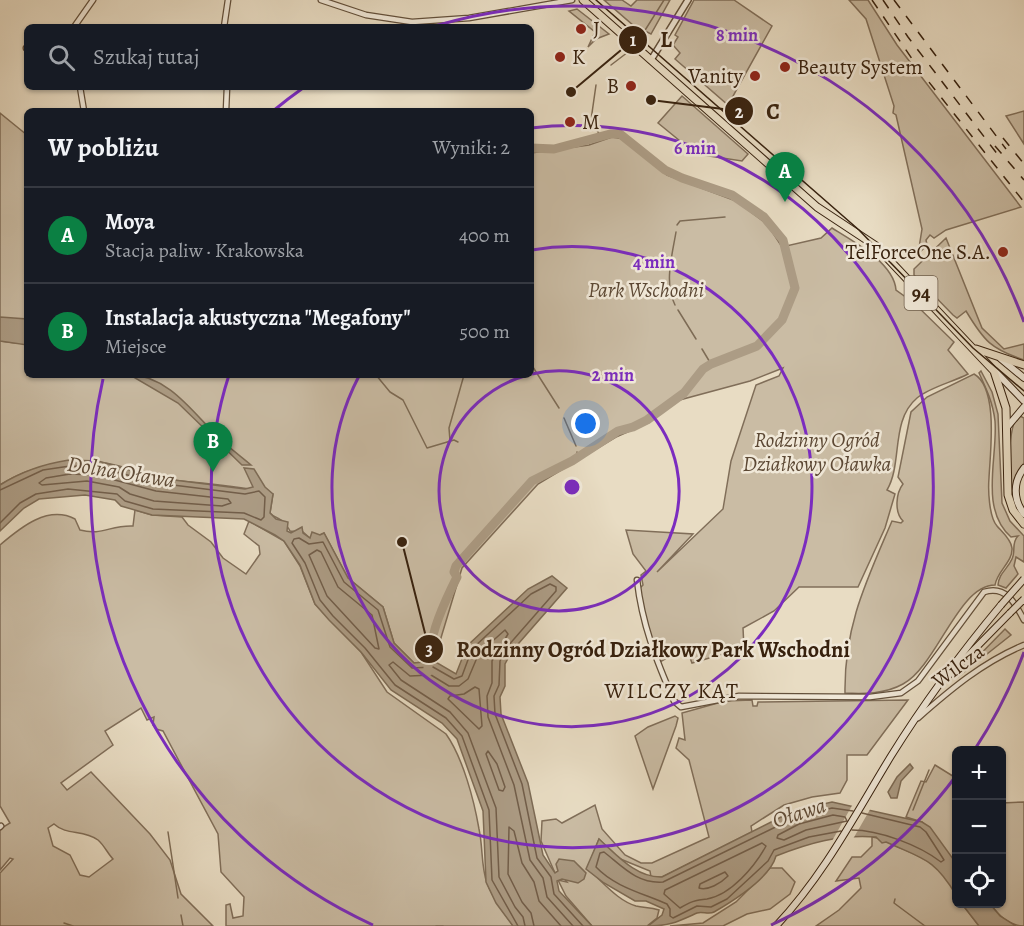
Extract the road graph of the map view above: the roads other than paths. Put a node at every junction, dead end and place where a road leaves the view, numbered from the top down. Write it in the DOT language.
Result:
graph roads {
  1 [pos="93,0"];
  2 [pos="228,0"];
  3 [pos="572,0"];
  4 [pos="583,0"];
  5 [pos="688,0"];
  6 [pos="325,1"];
  7 [pos="76,24"];
  8 [pos="224,24"];
  9 [pos="651,60"];
  10 [pos="80,90"];
  11 [pos="227,90"];
  12 [pos="84,108"];
  13 [pos="226,108"];
  14 [pos="976,349"];
  15 [pos="993,354"];
  16 [pos="1024,365"];
  17 [pos="994,371"];
  18 [pos="1024,378"];
  19 [pos="1024,401"];
  20 [pos="1024,407"];
  21 [pos="1008,426"];
  22 [pos="1024,468"];
  23 [pos="1024,514"];
  24 [pos="1024,524"];
  25 [pos="1024,579"];
  26 [pos="637,580"];
  27 [pos="1024,600"];
  28 [pos="1024,620"];
  29 [pos="1024,645"];
  30 [pos="946,677"];
  31 [pos="916,720"];
  32 [pos="776,926"];
  1 -- 7 [label="street"];
  2 -- 8 [label="street"];
  3 -- 6 [label="street"];
  4 -- 9 [label="main road, 94"];
  5 -- 9 [label="street"];
  9 -- 14 [label="main road, 94"];
  10 -- 12 [label="street"];
  11 -- 13 [label="street"];
  14 -- 15 [label="main road, 94"];
  14 -- 17 [label="main road, 94"];
  15 -- 16 [label="main road, 94"];
  15 -- 18 [label="main road"];
  17 -- 19 [label="main road"];
  17 -- 21 [label="main road, 94"];
  20 -- 21 [label="main road"];
  21 -- 24 [label="main road, 94"];
  22 -- 23 [label="main road"];
  25 -- 30 [label="main road, bridge"];
  26 -- 28 [label="street"];
  27 -- 30 [label="main road, bridge"];
  29 -- 31 [label="street, Wilcza"];
  30 -- 31 [label="main road"];
  31 -- 32 [label="main road"];
}
